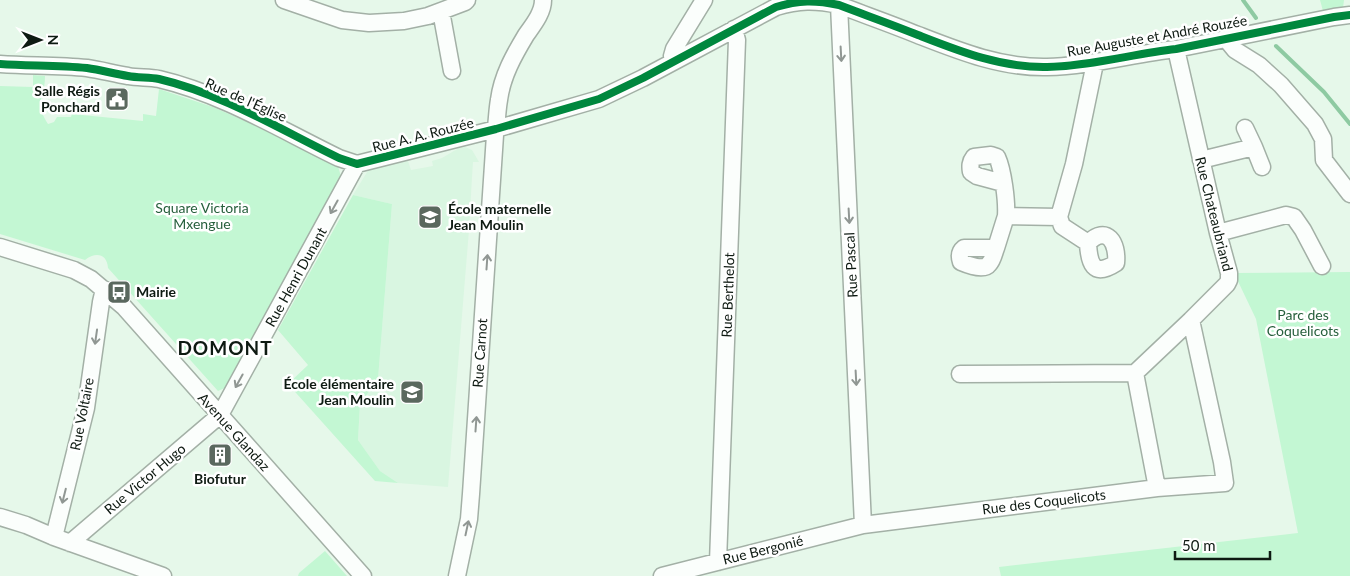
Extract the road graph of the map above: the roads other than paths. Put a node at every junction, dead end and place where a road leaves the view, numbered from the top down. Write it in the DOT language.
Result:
graph roads {
  1 [pos="284,0"];
  2 [pos="466,0"];
  3 [pos="543,0"];
  4 [pos="704,0"];
  5 [pos="839,5"];
  6 [pos="441,11"];
  7 [pos="1350,16"];
  8 [pos="734,29"];
  9 [pos="1226,39"];
  10 [pos="1176,49"];
  11 [pos="674,61"];
  12 [pos="1095,63"];
  13 [pos="0,64"];
  14 [pos="452,71"];
  15 [pos="1246,128"];
  16 [pos="496,129"];
  17 [pos="1254,146"];
  18 [pos="1201,160"];
  19 [pos="357,164"];
  20 [pos="1262,167"];
  21 [pos="1003,183"];
  22 [pos="1350,194"];
  23 [pos="1006,216"];
  24 [pos="1059,217"];
  25 [pos="1218,233"];
  26 [pos="1088,242"];
  27 [pos="0,247"];
  28 [pos="996,248"];
  29 [pos="1322,266"];
  30 [pos="104,289"];
  31 [pos="1191,320"];
  32 [pos="1135,373"];
  33 [pos="960,374"];
  34 [pos="220,415"];
  35 [pos="1157,488"];
  36 [pos="0,517"];
  37 [pos="863,525"];
  38 [pos="54,537"];
  39 [pos="70,542"];
  40 [pos="718,562"];
  41 [pos="163,576"];
  42 [pos="363,576"];
  43 [pos="457,576"];
  44 [pos="662,576"];
  1 -- 6 [label="street"];
  2 -- 6 [label="street"];
  3 -- 16 [label="street, Rue Carnot"];
  4 -- 11 [label="street"];
  5 -- 8 [label="street, Rue Auguste et André Rouzée"];
  5 -- 12 [label="street, Rue Auguste et André Rouzée"];
  5 -- 37 [label="street, Rue Pascal, one-way"];
  6 -- 14 [label="street"];
  7 -- 9 [label="street, Rue Auguste et André Rouzée"];
  8 -- 11 [label="street, Rue Auguste et André Rouzée"];
  8 -- 40 [label="street, Rue Berthelot"];
  9 -- 10 [label="street, Rue Auguste et André Rouzée"];
  9 -- 22 [label="street"];
  10 -- 12 [label="street, Rue Auguste et André Rouzée"];
  10 -- 18 [label="street, Rue Chateaubriand"];
  11 -- 16 [label="street, Rue Auguste et André Rouzée"];
  12 -- 24 [label="street"];
  13 -- 19 [label="street, Rue de l'Église"];
  15 -- 17 [label="street"];
  16 -- 19 [label="street, Rue A. A. Rouzée"];
  43 -- 16 [label="street, Rue Carnot, one-way"];
  17 -- 18 [label="street"];
  17 -- 20 [label="street"];
  18 -- 25 [label="street, Rue Chateaubriand"];
  19 -- 34 [label="street, Rue Henri Dunant, one-way"];
  21 -- 23 [label="street"];
  23 -- 24 [label="street"];
  23 -- 28 [label="street"];
  24 -- 26 [label="street"];
  25 -- 29 [label="street"];
  25 -- 31 [label="street, Rue Chateaubriand"];
  27 -- 30 [label="street, Avenue Glandaz"];
  30 -- 34 [label="street, Avenue Glandaz"];
  30 -- 38 [label="street, Rue Voltaire, one-way"];
  31 -- 32 [label="street"];
  31 -- 35 [label="street, Rue des Coquelicots"];
  32 -- 33 [label="street"];
  32 -- 35 [label="street"];
  34 -- 39 [label="street, Rue Victor Hugo"];
  34 -- 42 [label="street, Avenue Glandaz"];
  35 -- 37 [label="street, Rue des Coquelicots"];
  36 -- 38 [label="street"];
  37 -- 40 [label="street, Rue Bergonié"];
  38 -- 39 [label="street"];
  39 -- 41 [label="street"];
  40 -- 44 [label="street, Rue Bergonié"];
}
